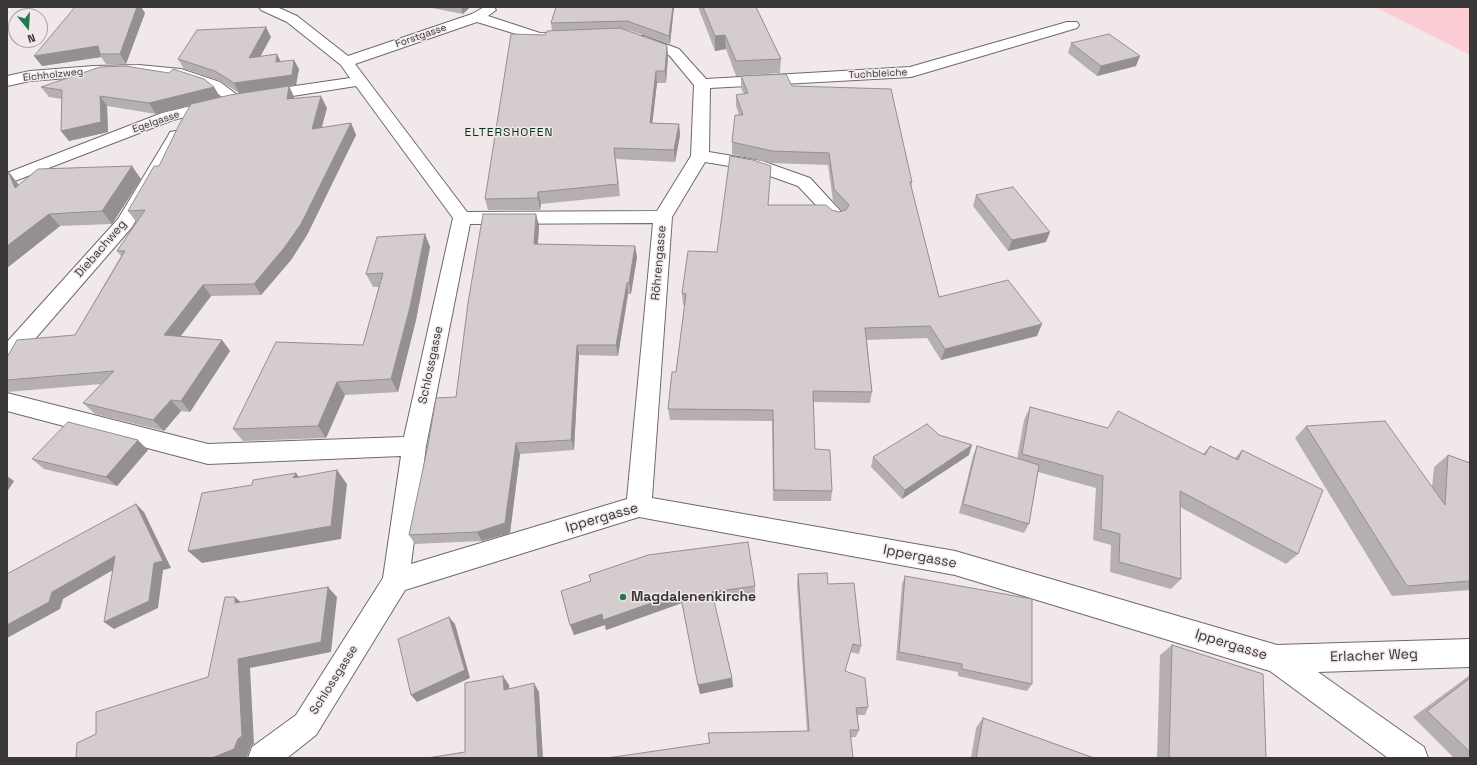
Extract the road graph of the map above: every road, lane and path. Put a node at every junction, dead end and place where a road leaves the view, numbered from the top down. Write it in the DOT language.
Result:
graph roads {
  1 [pos="266,7"];
  2 [pos="494,7"];
  3 [pos="477,17"];
  4 [pos="1072,24"];
  5 [pos="623,34"];
  6 [pos="577,36"];
  7 [pos="346,62"];
  8 [pos="7,81"];
  9 [pos="359,81"];
  10 [pos="702,84"];
  11 [pos="236,100"];
  12 [pos="191,111"];
  13 [pos="700,156"];
  14 [pos="7,179"];
  15 [pos="663,217"];
  16 [pos="837,217"];
  17 [pos="462,218"];
  18 [pos="7,356"];
  19 [pos="7,402"];
  20 [pos="414,446"];
  21 [pos="639,506"];
  22 [pos="396,581"];
  23 [pos="1470,653"];
  24 [pos="1277,659"];
  25 [pos="306,725"];
  26 [pos="263,758"];
  27 [pos="289,758"];
  28 [pos="1413,758"];
  1 -- 7 [label="street"];
  2 -- 3 [label="street, Forstgasse"];
  3 -- 6 [label="street"];
  3 -- 7 [label="street, Forstgasse"];
  4 -- 10 [label="street, Tuchbleiche"];
  5 -- 10 [label="street"];
  7 -- 9 [label="street"];
  8 -- 11 [label="street, Eichholzweg"];
  9 -- 11 [label="street, Egelgasse"];
  9 -- 17 [label="street"];
  10 -- 13 [label="street, Röhrengasse"];
  11 -- 12 [label="street, Egelgasse"];
  12 -- 14 [label="street, Egelgasse"];
  12 -- 18 [label="street, Diebachweg"];
  13 -- 15 [label="street, Röhrengasse"];
  13 -- 16 [label="street"];
  15 -- 17 [label="street"];
  15 -- 21 [label="street, Röhrengasse"];
  17 -- 20 [label="street, Schlossgasse"];
  19 -- 20 [label="street"];
  20 -- 22 [label="street, Schlossgasse"];
  21 -- 22 [label="street, Ippergasse"];
  21 -- 24 [label="street, Ippergasse"];
  22 -- 25 [label="street, Schlossgasse"];
  23 -- 24 [label="street, Erlacher Weg"];
  24 -- 28 [label="street, Ippergasse"];
  25 -- 26 [label="street, Schlossgasse"];
  25 -- 27 [label="street"];
}
